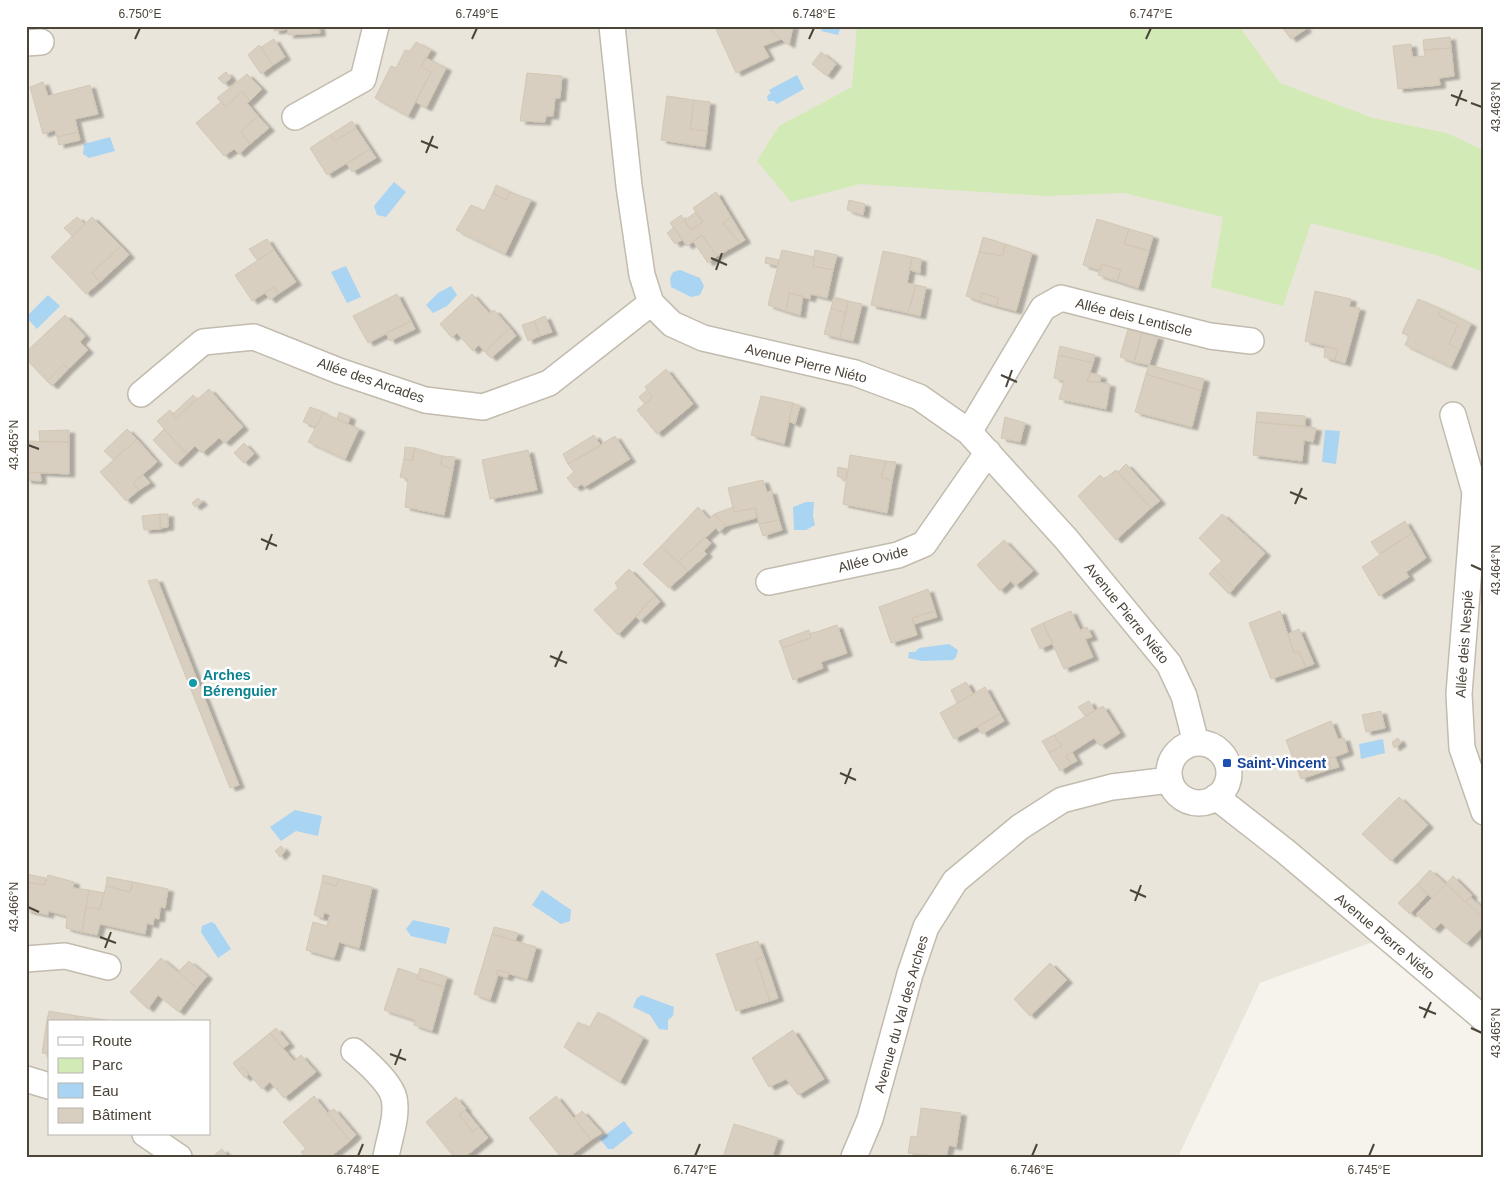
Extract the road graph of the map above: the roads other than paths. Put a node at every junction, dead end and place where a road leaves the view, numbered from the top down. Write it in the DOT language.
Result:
graph roads {
  1 [pos="376,26"];
  2 [pos="612,26"];
  3 [pos="295,117"];
  4 [pos="651,303"];
  5 [pos="1251,341"];
  6 [pos="141,394"];
  7 [pos="1453,415"];
  8 [pos="968,432"];
  9 [pos="988,452"];
  10 [pos="769,582"];
  11 [pos="1196,743"];
  12 [pos="1170,780"];
  13 [pos="1216,797"];
  14 [pos="1484,812"];
  15 [pos="26,959"];
  16 [pos="108,967"];
  17 [pos="1484,1019"];
  18 [pos="354,1051"];
  19 [pos="26,1080"];
  20 [pos="48,1086"];
  21 [pos="148,1136"];
  22 [pos="179,1157"];
  23 [pos="386,1157"];
  24 [pos="854,1157"];
  1 -- 3 [label="street"];
  2 -- 4 [label="street, Avenue Pierre Niéto"];
  4 -- 6 [label="street, Allée des Arcades"];
  4 -- 8 [label="street, Avenue Pierre Niéto"];
  5 -- 8 [label="street, Allée deis Lentiscle"];
  7 -- 14 [label="street, Allée deis Nespié"];
  8 -- 9 [label="street, Avenue Pierre Niéto"];
  9 -- 10 [label="street, Allée Ovide"];
  9 -- 11 [label="street, Avenue Pierre Niéto"];
  11 -- 12 [label="street"];
  11 -- 13 [label="street"];
  12 -- 13 [label="street"];
  12 -- 24 [label="street, Avenue du Val des Arches"];
  13 -- 17 [label="street, Avenue Pierre Niéto"];
  15 -- 16 [label="street"];
  18 -- 23 [label="street"];
  19 -- 20 [label="street"];
  21 -- 22 [label="street"];
}
